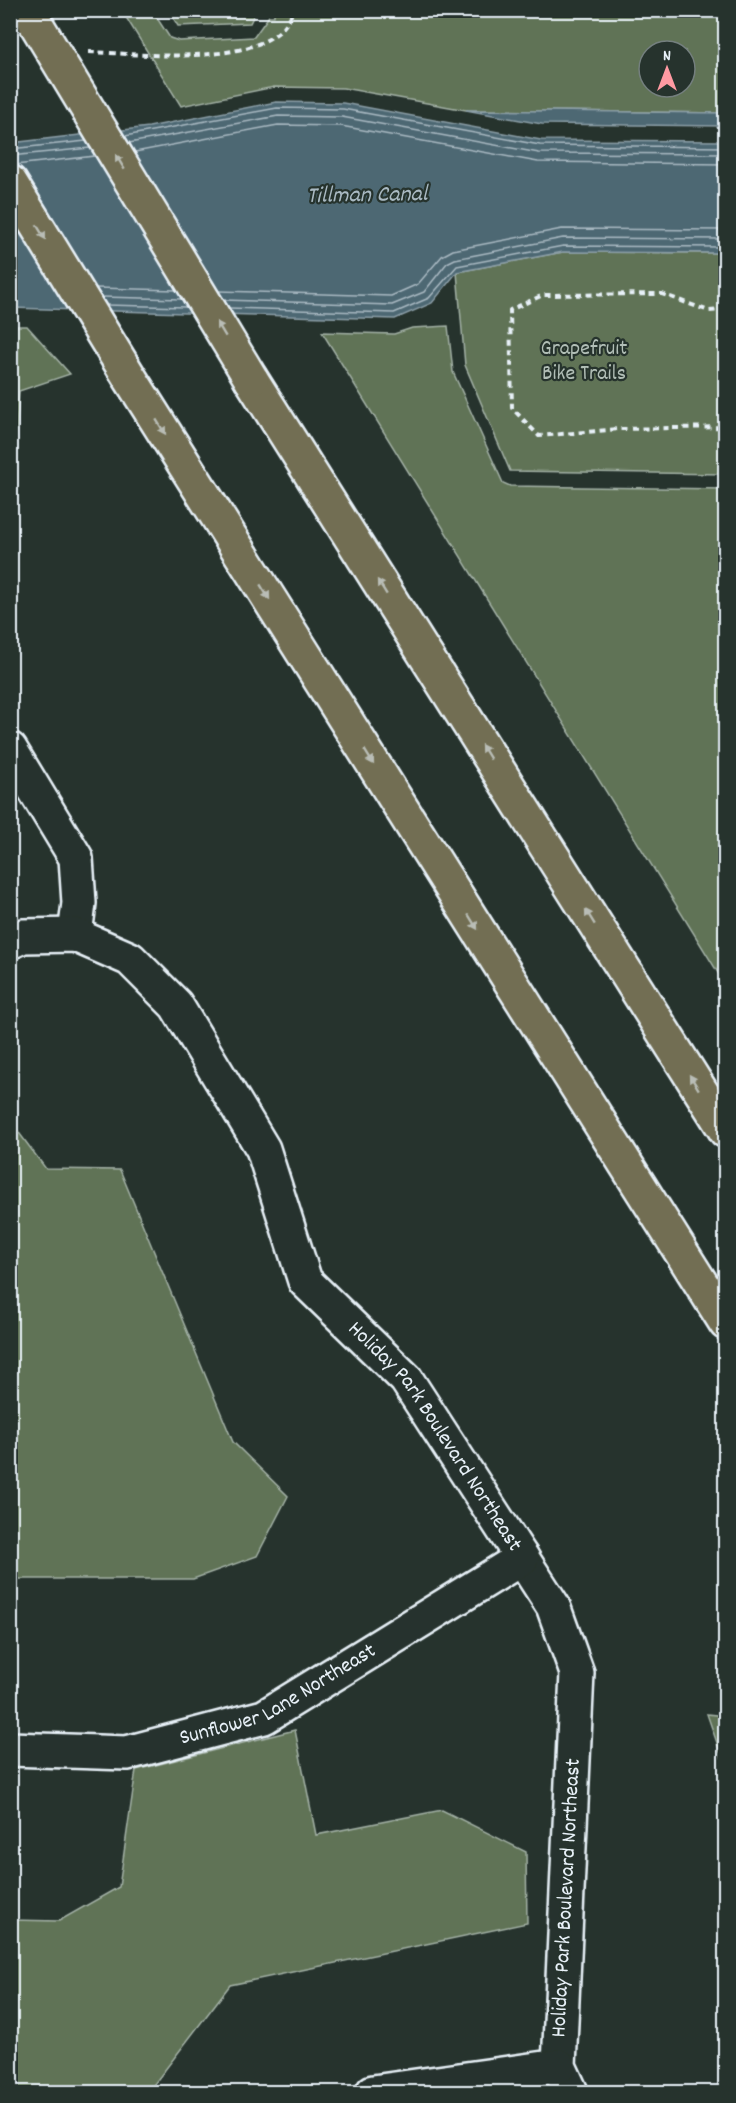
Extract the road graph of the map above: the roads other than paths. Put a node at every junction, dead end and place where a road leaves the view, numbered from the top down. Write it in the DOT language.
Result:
graph roads {
  1 [pos="31,16"];
  2 [pos="10,182"];
  3 [pos="10,749"];
  4 [pos="75,935"];
  5 [pos="10,942"];
  6 [pos="726,1131"];
  7 [pos="726,1323"];
  8 [pos="522,1558"];
  9 [pos="10,1749"];
  10 [pos="565,2080"];
  11 [pos="373,2092"];
  6 -- 1 [label="highway, one-way, bridge"];
  2 -- 7 [label="highway, one-way"];
  3 -- 4 [label="street"];
  4 -- 5 [label="street, Holiday Park Boulevard Northeast"];
  4 -- 8 [label="street, Holiday Park Boulevard Northeast"];
  8 -- 9 [label="street, Sunflower Lane Northeast"];
  8 -- 10 [label="street, Holiday Park Boulevard Northeast"];
  10 -- 11 [label="street"];
}
